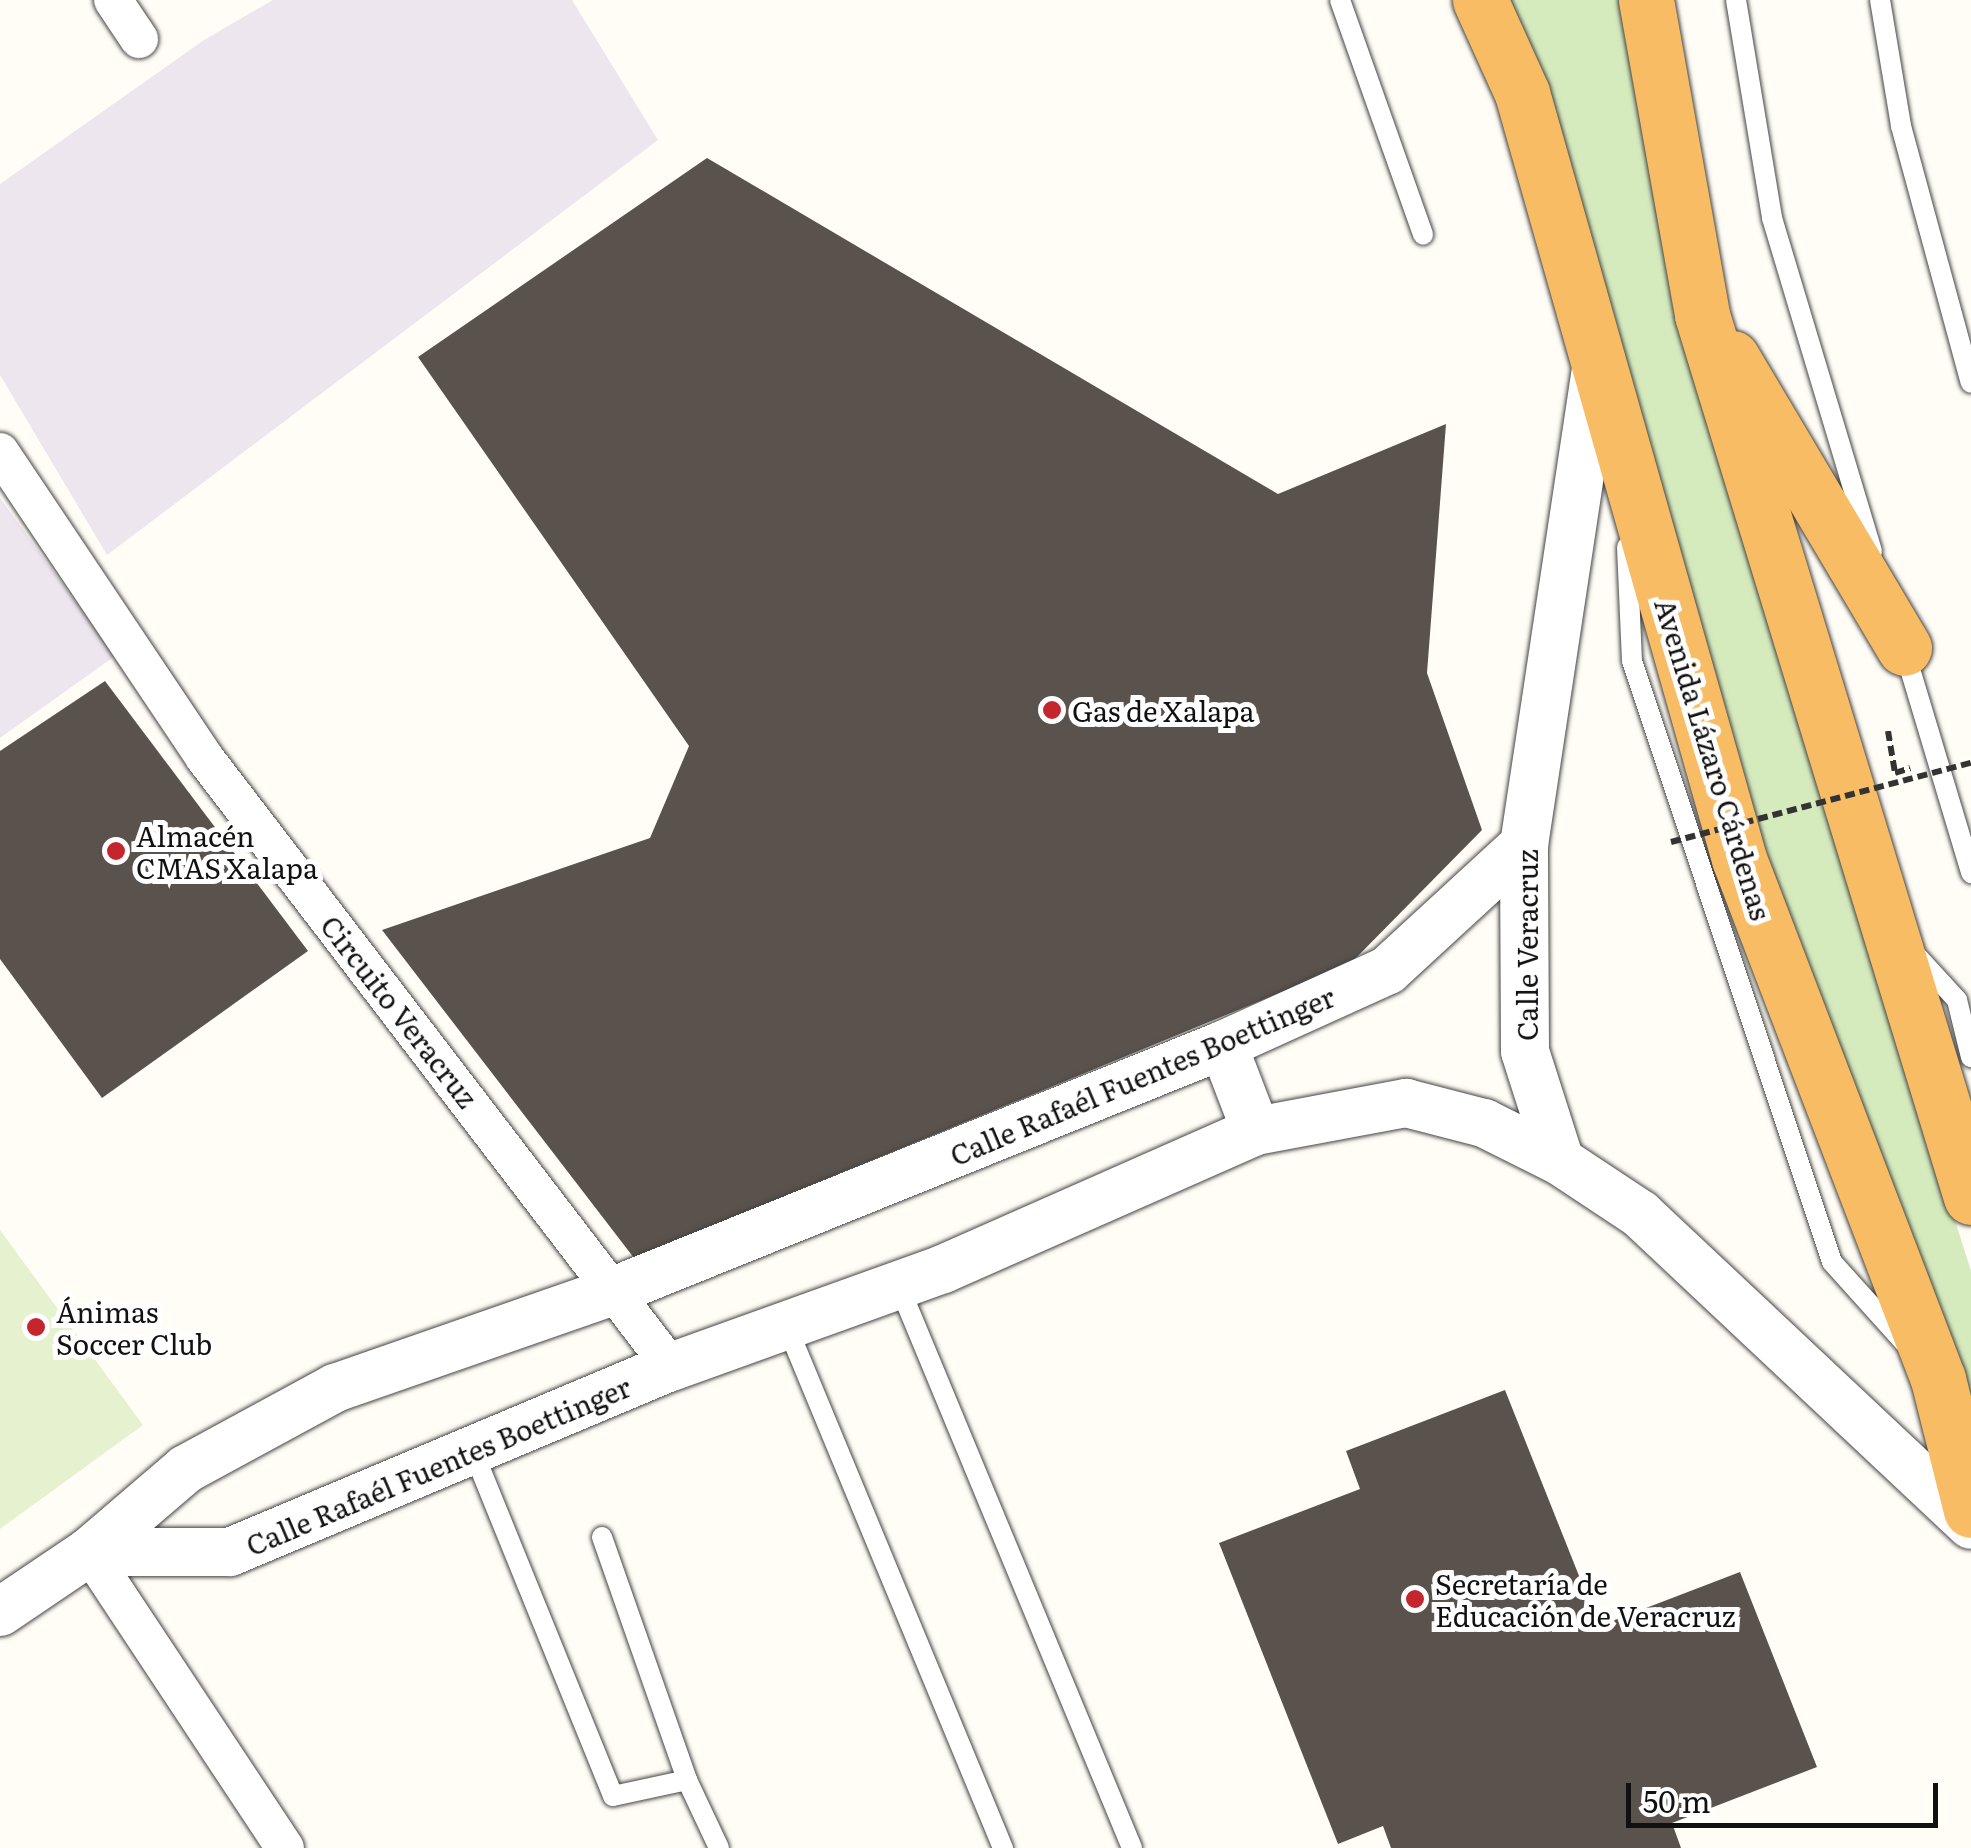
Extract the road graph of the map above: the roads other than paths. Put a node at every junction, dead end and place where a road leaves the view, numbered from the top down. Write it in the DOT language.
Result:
graph roads {
  1 [pos="113,0"];
  2 [pos="1340,0"];
  3 [pos="1480,0"];
  4 [pos="1646,0"];
  5 [pos="1736,0"];
  6 [pos="1880,0"];
  7 [pos="140,39"];
  8 [pos="1423,235"];
  9 [pos="1702,316"];
  10 [pos="1598,359"];
  11 [pos="1971,383"];
  12 [pos="0,452"];
  13 [pos="1904,648"];
  14 [pos="1524,844"];
  15 [pos="1971,872"];
  16 [pos="1886,923"];
  17 [pos="1223,1045"];
  18 [pos="1971,1058"];
  19 [pos="1256,1131"];
  20 [pos="1560,1161"];
  21 [pos="1971,1197"];
  22 [pos="899,1286"];
  23 [pos="616,1290"];
  24 [pos="788,1329"];
  25 [pos="671,1366"];
  26 [pos="472,1451"];
  27 [pos="1971,1510"];
  28 [pos="1971,1525"];
  29 [pos="602,1537"];
  30 [pos="89,1552"];
  31 [pos="0,1612"];
  32 [pos="687,1780"];
  33 [pos="286,1848"];
  34 [pos="719,1848"];
  35 [pos="1003,1848"];
  36 [pos="1132,1848"];
  1 -- 7 [label="street"];
  2 -- 8 [label="lane"];
  3 -- 10 [label="highway, Avenida Lázaro Cárdenas"];
  4 -- 9 [label="highway"];
  5 -- 13 [label="lane"];
  6 -- 11 [label="lane"];
  9 -- 13 [label="highway"];
  9 -- 16 [label="highway"];
  10 -- 14 [label="street, Calle Veracruz"];
  10 -- 27 [label="highway, Avenida Lázaro Cárdenas"];
  12 -- 23 [label="street, Circuito Veracruz"];
  13 -- 15 [label="lane"];
  14 -- 17 [label="street, Calle Rafaél Fuentes Boettinger"];
  14 -- 20 [label="street, Calle Veracruz"];
  16 -- 18 [label="lane"];
  16 -- 21 [label="highway"];
  17 -- 19 [label="street"];
  17 -- 23 [label="street, Calle Rafaél Fuentes Boettinger"];
  19 -- 20 [label="street, Calle Rafaél Fuentes Boettinger"];
  19 -- 22 [label="street, Calle Rafaél Fuentes Boettinger"];
  20 -- 28 [label="street"];
  22 -- 24 [label="street, Calle Rafaél Fuentes Boettinger"];
  22 -- 36 [label="lane"];
  23 -- 25 [label="street, Circuito Veracruz"];
  23 -- 30 [label="street, Calle Rafaél Fuentes Boettinger"];
  24 -- 25 [label="street, Calle Rafaél Fuentes Boettinger"];
  24 -- 35 [label="lane"];
  25 -- 26 [label="street, Calle Rafaél Fuentes Boettinger"];
  26 -- 30 [label="street, Calle Rafaél Fuentes Boettinger"];
  26 -- 32 [label="lane"];
  29 -- 32 [label="lane"];
  30 -- 31 [label="street"];
  30 -- 33 [label="street"];
  32 -- 34 [label="lane"];
}
